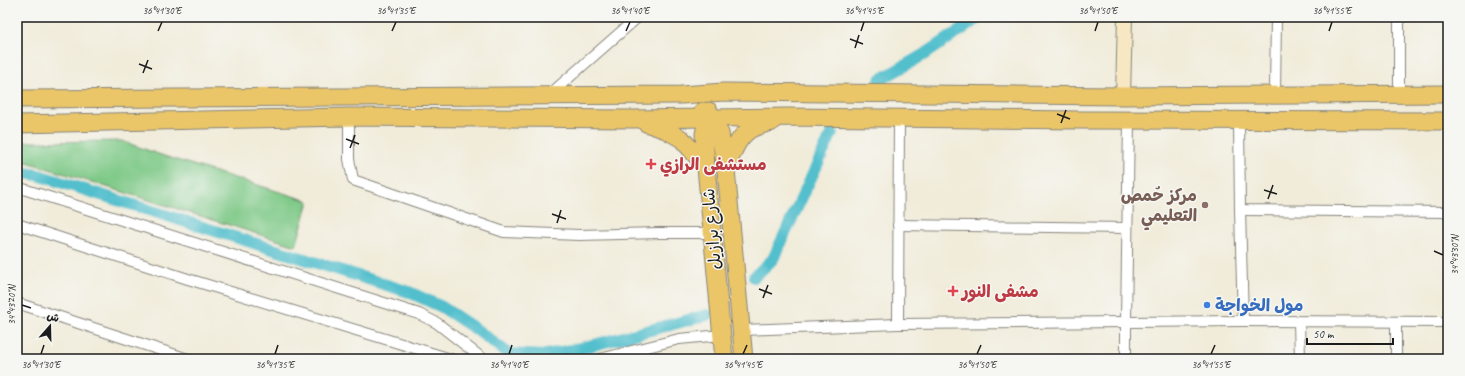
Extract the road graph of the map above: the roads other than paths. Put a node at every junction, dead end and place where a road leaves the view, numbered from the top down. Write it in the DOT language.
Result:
graph roads {
  1 [pos="638,17"];
  2 [pos="1125,17"];
  3 [pos="1276,17"];
  4 [pos="1399,17"];
  5 [pos="724,92"];
  6 [pos="1399,93"];
  7 [pos="1275,94"];
  8 [pos="1448,94"];
  9 [pos="681,95"];
  10 [pos="548,96"];
  11 [pos="1123,96"];
  12 [pos="17,99"];
  13 [pos="349,117"];
  14 [pos="787,117"];
  15 [pos="707,118"];
  16 [pos="899,118"];
  17 [pos="631,119"];
  18 [pos="1129,120"];
  19 [pos="1239,120"];
  20 [pos="1448,121"];
  21 [pos="17,124"];
  22 [pos="706,167"];
  23 [pos="726,170"];
  24 [pos="17,187"];
  25 [pos="1240,210"];
  26 [pos="1448,212"];
  27 [pos="17,224"];
  28 [pos="898,225"];
  29 [pos="1127,228"];
  30 [pos="712,233"];
  31 [pos="17,303"];
  32 [pos="1126,322"];
  33 [pos="1243,322"];
  34 [pos="1299,322"];
  35 [pos="1448,322"];
  36 [pos="1396,323"];
  37 [pos="898,324"];
  38 [pos="741,330"];
  39 [pos="722,335"];
  40 [pos="188,359"];
  41 [pos="451,359"];
  42 [pos="483,359"];
  43 [pos="600,359"];
  44 [pos="724,359"];
  45 [pos="744,359"];
  46 [pos="1126,359"];
  47 [pos="1300,359"];
  48 [pos="1396,359"];
  1 -- 10 [label="street"];
  2 -- 11 [label="main road"];
  3 -- 7 [label="street"];
  4 -- 6 [label="street"];
  5 -- 9 [label="highway"];
  5 -- 11 [label="highway"];
  5 -- 15 [label="highway"];
  6 -- 7 [label="highway"];
  6 -- 8 [label="highway"];
  7 -- 11 [label="highway"];
  9 -- 10 [label="highway"];
  9 -- 15 [label="highway"];
  10 -- 12 [label="highway"];
  13 -- 17 [label="highway"];
  13 -- 21 [label="highway"];
  13 -- 30 [label="street"];
  14 -- 15 [label="highway"];
  14 -- 16 [label="highway"];
  14 -- 23 [label="highway, شارع برازيل"];
  15 -- 17 [label="highway"];
  15 -- 22 [label="highway"];
  15 -- 23 [label="highway"];
  16 -- 18 [label="highway"];
  16 -- 28 [label="street"];
  17 -- 22 [label="highway, شارع برازيل"];
  18 -- 19 [label="highway"];
  18 -- 29 [label="street"];
  19 -- 20 [label="highway"];
  19 -- 25 [label="street"];
  22 -- 30 [label="highway, شارع برازيل"];
  23 -- 38 [label="highway, شارع برازيل"];
  24 -- 42 [label="street"];
  25 -- 26 [label="street"];
  25 -- 33 [label="street"];
  27 -- 41 [label="street"];
  28 -- 29 [label="street"];
  28 -- 37 [label="street"];
  29 -- 32 [label="street"];
  30 -- 39 [label="highway, شارع برازيل"];
  31 -- 40 [label="street"];
  32 -- 33 [label="street"];
  32 -- 37 [label="street"];
  32 -- 46 [label="street"];
  33 -- 34 [label="street"];
  34 -- 36 [label="street"];
  34 -- 47 [label="street"];
  35 -- 36 [label="street"];
  36 -- 48 [label="street"];
  37 -- 38 [label="street"];
  38 -- 45 [label="highway, شارع برازيل"];
  39 -- 43 [label="street"];
  39 -- 44 [label="highway, شارع برازيل"];
}
